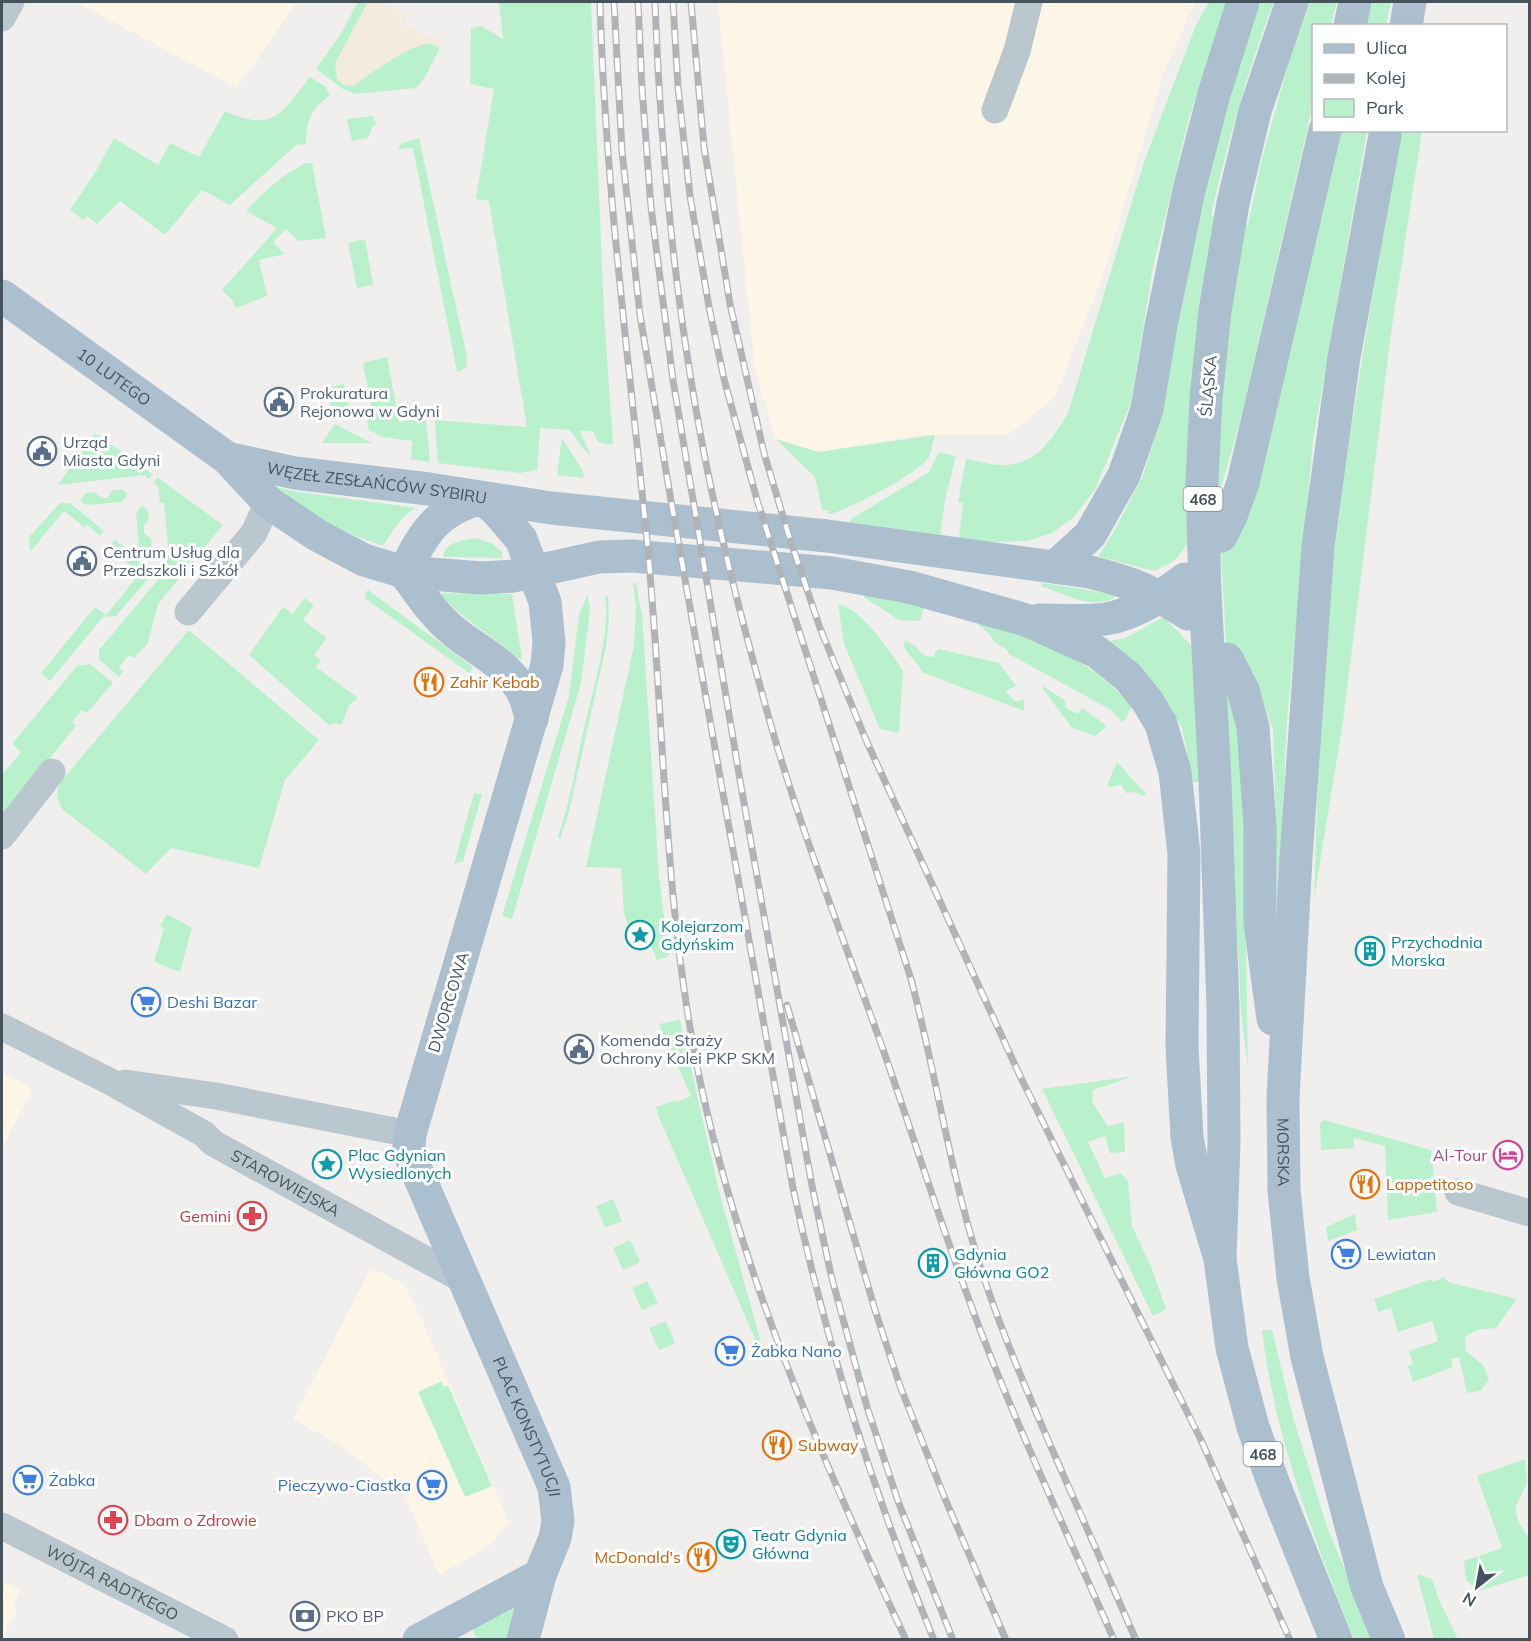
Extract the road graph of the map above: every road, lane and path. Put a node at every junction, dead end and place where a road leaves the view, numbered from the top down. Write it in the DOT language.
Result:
graph roads {
  1 [pos="10,2"];
  2 [pos="1029,2"];
  3 [pos="1243,2"];
  4 [pos="1292,2"];
  5 [pos="1355,2"];
  6 [pos="1410,2"];
  7 [pos="2,18"];
  8 [pos="1350,24"];
  9 [pos="1406,24"];
  10 [pos="995,110"];
  11 [pos="1325,132"];
  12 [pos="1386,132"];
  13 [pos="2,296"];
  14 [pos="227,458"];
  15 [pos="482,498"];
  16 [pos="268,502"];
  17 [pos="1221,536"];
  18 [pos="1055,567"];
  19 [pos="534,571"];
  20 [pos="404,572"];
  21 [pos="188,612"];
  22 [pos="1026,620"];
  23 [pos="1227,659"];
  24 [pos="532,719"];
  25 [pos="52,772"];
  26 [pos="2,836"];
  27 [pos="2,1027"];
  28 [pos="109,1081"];
  29 [pos="216,1096"];
  30 [pos="1283,1098"];
  31 [pos="204,1134"];
  32 [pos="410,1134"];
  33 [pos="1458,1192"];
  34 [pos="1530,1213"];
  35 [pos="1220,1259"];
  36 [pos="465,1281"];
  37 [pos="2,1526"];
  38 [pos="540,1575"];
  39 [pos="225,1640"];
  40 [pos="419,1640"];
  41 [pos="524,1640"];
  42 [pos="1336,1640"];
  43 [pos="1389,1640"];
  1 -- 7 [label="street"];
  2 -- 10 [label="street"];
  3 -- 18 [label="main road"];
  4 -- 35 [label="main road, ŚLĄSKA / 468"];
  5 -- 8 [label="main road"];
  6 -- 9 [label="main road"];
  11 -- 17 [label="main road"];
  12 -- 30 [label="main road, MORSKA"];
  13 -- 14 [label="main road, 10 LUTEGO"];
  14 -- 15 [label="main road, WĘZEŁ ZESŁAŃCÓW SYBIRU"];
  14 -- 16 [label="main road, WĘZEŁ ZESŁAŃCÓW SYBIRU"];
  15 -- 18 [label="main road"];
  15 -- 19 [label="main road, WĘZEŁ ZESŁAŃCÓW SYBIRU"];
  15 -- 20 [label="main road"];
  16 -- 20 [label="main road, WĘZEŁ ZESŁAŃCÓW SYBIRU"];
  16 -- 21 [label="street"];
  18 -- 22 [label="main road"];
  19 -- 20 [label="main road, WĘZEŁ ZESŁAŃCÓW SYBIRU"];
  19 -- 22 [label="main road, WĘZEŁ ZESŁAŃCÓW SYBIRU"];
  19 -- 24 [label="main road, WĘZEŁ ZESŁAŃCÓW SYBIRU"];
  20 -- 24 [label="main road"];
  22 -- 35 [label="main road"];
  23 -- 30 [label="main road"];
  24 -- 32 [label="main road, DWORCOWA"];
  25 -- 26 [label="street"];
  27 -- 28 [label="street, STAROWIEJSKA"];
  28 -- 29 [label="street, STAROWIEJSKA"];
  28 -- 31 [label="street, STAROWIEJSKA"];
  29 -- 31 [label="street"];
  29 -- 32 [label="street, STAROWIEJSKA"];
  30 -- 43 [label="main road, MORSKA"];
  31 -- 36 [label="street, STAROWIEJSKA"];
  32 -- 36 [label="main road, DWORCOWA"];
  33 -- 34 [label="street"];
  35 -- 42 [label="main road, 468"];
  36 -- 38 [label="main road, PLAC KONSTYTUCJI"];
  37 -- 39 [label="street, WÓJTA RADTKEGO"];
  38 -- 40 [label="main road"];
  38 -- 41 [label="main road, PLAC KONSTYTUCJI"];
}
